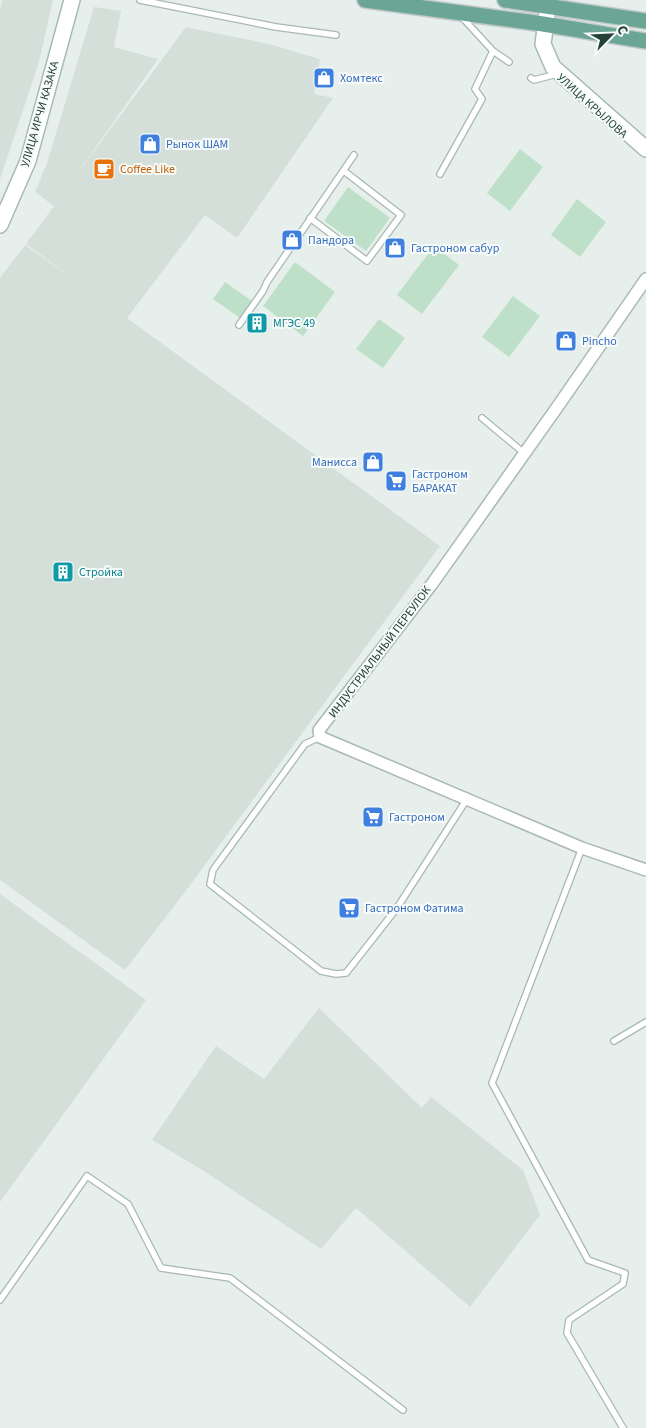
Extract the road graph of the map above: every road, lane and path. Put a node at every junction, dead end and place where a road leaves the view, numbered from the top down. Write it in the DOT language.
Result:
graph roads {
  1 [pos="72,0"];
  2 [pos="140,0"];
  3 [pos="365,0"];
  4 [pos="505,0"];
  5 [pos="546,7"];
  6 [pos="456,12"];
  7 [pos="646,21"];
  8 [pos="544,24"];
  9 [pos="336,36"];
  10 [pos="646,41"];
  11 [pos="493,51"];
  12 [pos="509,62"];
  13 [pos="557,74"];
  14 [pos="531,78"];
  15 [pos="646,150"];
  16 [pos="646,154"];
  17 [pos="354,155"];
  18 [pos="344,171"];
  19 [pos="440,174"];
  20 [pos="310,218"];
  21 [pos="0,225"];
  22 [pos="646,279"];
  23 [pos="238,325"];
  24 [pos="482,418"];
  25 [pos="524,453"];
  26 [pos="320,737"];
  27 [pos="467,799"];
  28 [pos="582,848"];
  29 [pos="646,870"];
  30 [pos="646,1022"];
  31 [pos="614,1041"];
  32 [pos="0,1300"];
  33 [pos="403,1410"];
  34 [pos="623,1428"];
  1 -- 21 [label="main road, УЛИЦА ИРЧИ КАЗАКА"];
  2 -- 9 [label="lane"];
  3 -- 6 [label="main road"];
  4 -- 5 [label="main road"];
  5 -- 7 [label="main road"];
  5 -- 8 [label="main road"];
  6 -- 8 [label="main road"];
  6 -- 11 [label="lane"];
  8 -- 10 [label="main road"];
  8 -- 13 [label="main road, УЛИЦА КРЫЛОВА"];
  11 -- 12 [label="lane"];
  11 -- 19 [label="lane"];
  13 -- 14 [label="lane"];
  13 -- 15 [label="main road"];
  13 -- 16 [label="main road, УЛИЦА КРЫЛОВА"];
  17 -- 18 [label="lane"];
  18 -- 20 [label="lane"];
  18 -- 20 [label="lane"];
  20 -- 23 [label="lane"];
  22 -- 25 [label="street, ИНДУСТРИАЛЬНЫЙ ПЕРЕУЛОК"];
  24 -- 25 [label="lane"];
  25 -- 26 [label="street, ИНДУСТРИАЛЬНЫЙ ПЕРЕУЛОК"];
  26 -- 27 [label="street"];
  26 -- 27 [label="lane"];
  27 -- 28 [label="street"];
  28 -- 29 [label="street"];
  28 -- 34 [label="lane"];
  30 -- 31 [label="lane"];
  32 -- 33 [label="lane"];
}
